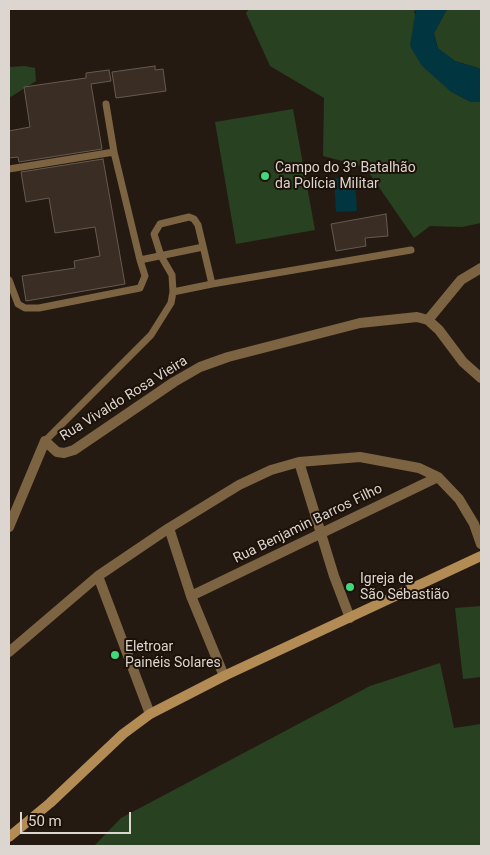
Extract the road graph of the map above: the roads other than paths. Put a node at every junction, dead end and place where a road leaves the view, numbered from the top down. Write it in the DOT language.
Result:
graph roads {
  1 [pos="106,104"];
  2 [pos="114,152"];
  3 [pos="9,169"];
  4 [pos="203,247"];
  5 [pos="411,250"];
  6 [pos="161,256"];
  7 [pos="140,260"];
  8 [pos="481,268"];
  9 [pos="9,280"];
  10 [pos="212,284"];
  11 [pos="173,292"];
  12 [pos="428,320"];
  13 [pos="481,378"];
  14 [pos="45,442"];
  15 [pos="298,462"];
  16 [pos="438,477"];
  17 [pos="9,527"];
  18 [pos="169,528"];
  19 [pos="320,533"];
  20 [pos="481,544"];
  21 [pos="481,556"];
  22 [pos="98,576"];
  23 [pos="191,596"];
  24 [pos="350,618"];
  25 [pos="9,652"];
  26 [pos="224,676"];
  27 [pos="150,714"];
  28 [pos="9,837"];
  1 -- 2 [label="lane"];
  2 -- 3 [label="lane"];
  2 -- 7 [label="lane"];
  4 -- 6 [label="lane"];
  4 -- 6 [label="lane"];
  4 -- 10 [label="lane"];
  5 -- 10 [label="lane"];
  6 -- 7 [label="lane"];
  6 -- 11 [label="lane"];
  7 -- 9 [label="lane"];
  8 -- 12 [label="street"];
  10 -- 11 [label="lane"];
  11 -- 14 [label="lane"];
  12 -- 13 [label="street"];
  12 -- 14 [label="street, Rua Vivaldo Rosa Vieira"];
  14 -- 17 [label="street, Rua Vivaldo Rosa Vieira"];
  15 -- 16 [label="street"];
  15 -- 18 [label="street"];
  15 -- 19 [label="street"];
  16 -- 19 [label="street, Rua Benjamin Barros Filho"];
  16 -- 20 [label="street"];
  18 -- 22 [label="street"];
  18 -- 23 [label="street"];
  19 -- 23 [label="street, Rua Benjamin Barros Filho"];
  19 -- 24 [label="street"];
  21 -- 24 [label="main road"];
  22 -- 25 [label="street"];
  22 -- 27 [label="street"];
  23 -- 26 [label="street"];
  24 -- 26 [label="main road"];
  26 -- 27 [label="main road"];
  27 -- 28 [label="main road"];
}
